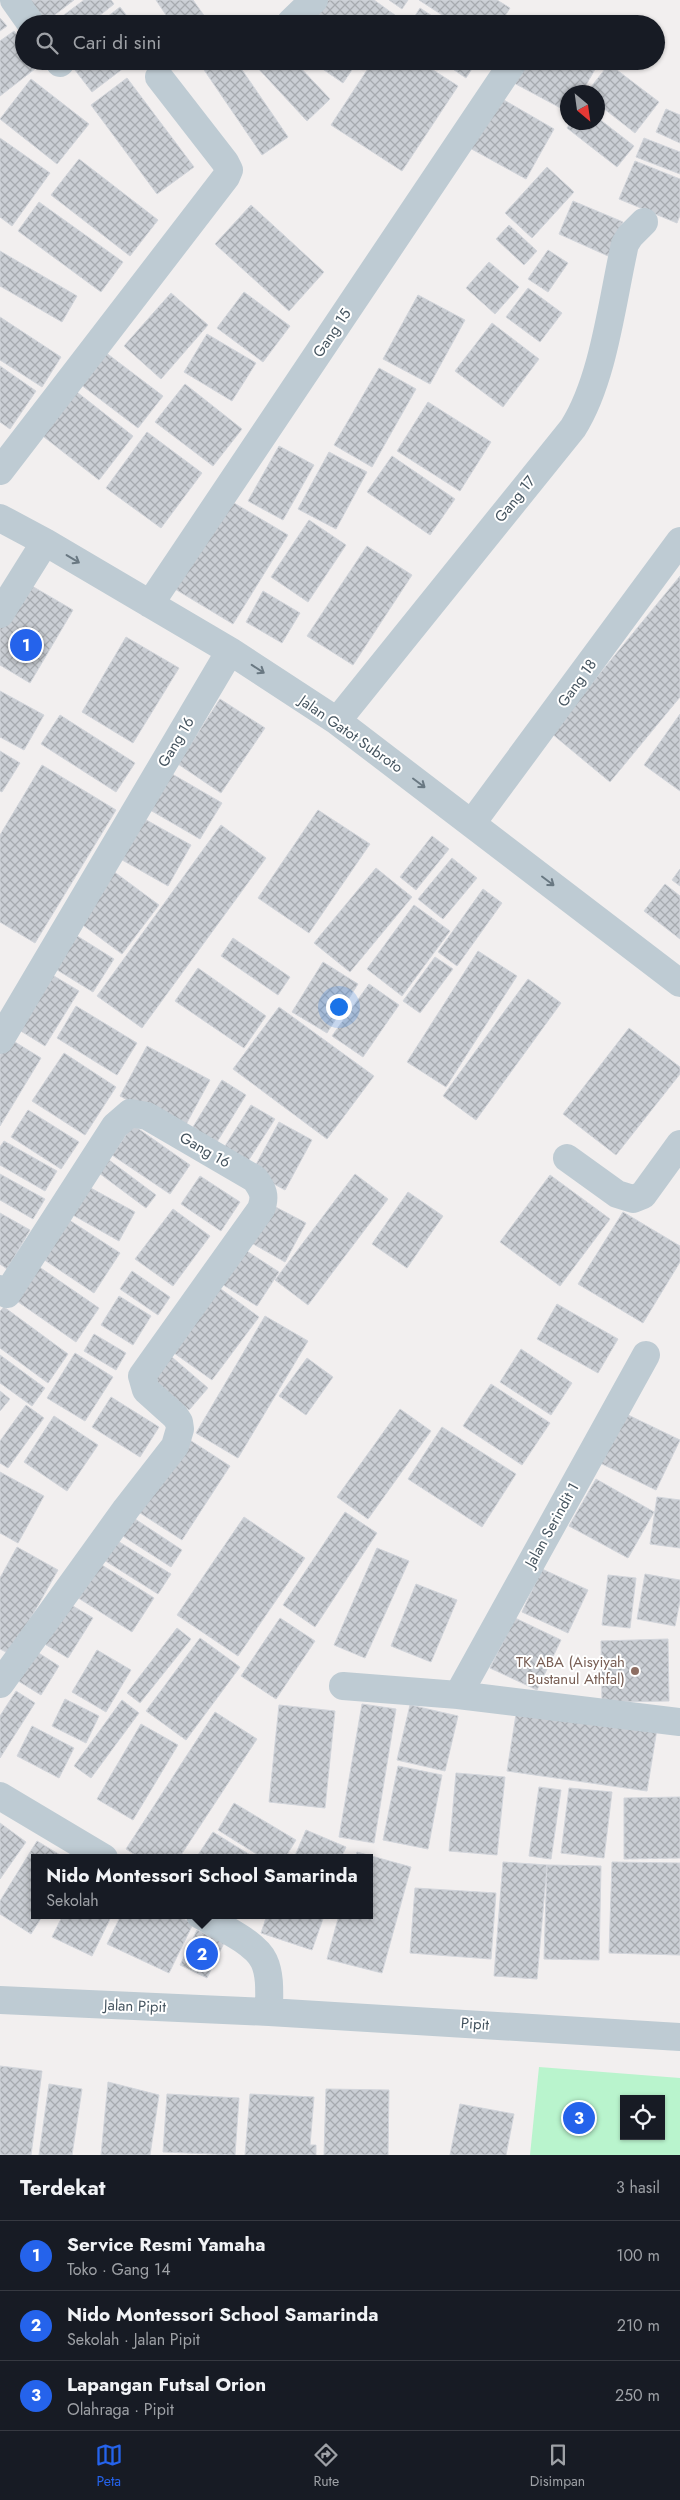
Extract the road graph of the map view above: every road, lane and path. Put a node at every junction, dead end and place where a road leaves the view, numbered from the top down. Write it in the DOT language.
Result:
graph roads {
  1 [pos="14,0"];
  2 [pos="314,0"];
  3 [pos="25,15"];
  4 [pos="298,15"];
  5 [pos="508,70"];
  6 [pos="159,77"];
  7 [pos="644,222"];
  8 [pos="0,471"];
  9 [pos="0,518"];
  10 [pos="680,541"];
  11 [pos="45,542"];
  12 [pos="150,604"];
  13 [pos="0,614"];
  14 [pos="230,651"];
  15 [pos="337,721"];
  16 [pos="472,824"];
  17 [pos="680,983"];
  18 [pos="0,1040"];
  19 [pos="680,1144"];
  20 [pos="567,1158"];
  21 [pos="2,1295"];
  22 [pos="646,1355"];
  23 [pos="0,1684"];
  24 [pos="344,1686"];
  25 [pos="458,1695"];
  26 [pos="680,1722"];
  27 [pos="0,1796"];
  28 [pos="97,1854"];
  29 [pos="207,1919"];
  30 [pos="0,2000"];
  31 [pos="270,2012"];
  32 [pos="680,2037"];
  1 -- 3 [label="street"];
  2 -- 4 [label="street"];
  5 -- 12 [label="street, Gang 15"];
  6 -- 8 [label="street"];
  7 -- 15 [label="street, Gang 17"];
  9 -- 11 [label="street, Jalan Gatot Subroto"];
  10 -- 16 [label="street, Gang 18"];
  11 -- 12 [label="street, Jalan Gatot Subroto, one-way"];
  11 -- 13 [label="street"];
  12 -- 14 [label="street, Jalan Gatot Subroto"];
  14 -- 15 [label="street, Jalan Gatot Subroto, one-way"];
  14 -- 18 [label="street, Gang 16"];
  15 -- 16 [label="street, Jalan Gatot Subroto, one-way"];
  16 -- 17 [label="street, Jalan Gatot Subroto, one-way"];
  19 -- 20 [label="street"];
  21 -- 23 [label="street, Gang 16"];
  22 -- 25 [label="street, Jalan Serindit 1"];
  24 -- 25 [label="street"];
  25 -- 26 [label="street"];
  27 -- 28 [label="street"];
  29 -- 31 [label="street"];
  30 -- 31 [label="street, Jalan Pipit"];
  31 -- 32 [label="street, Pipit"];
}
